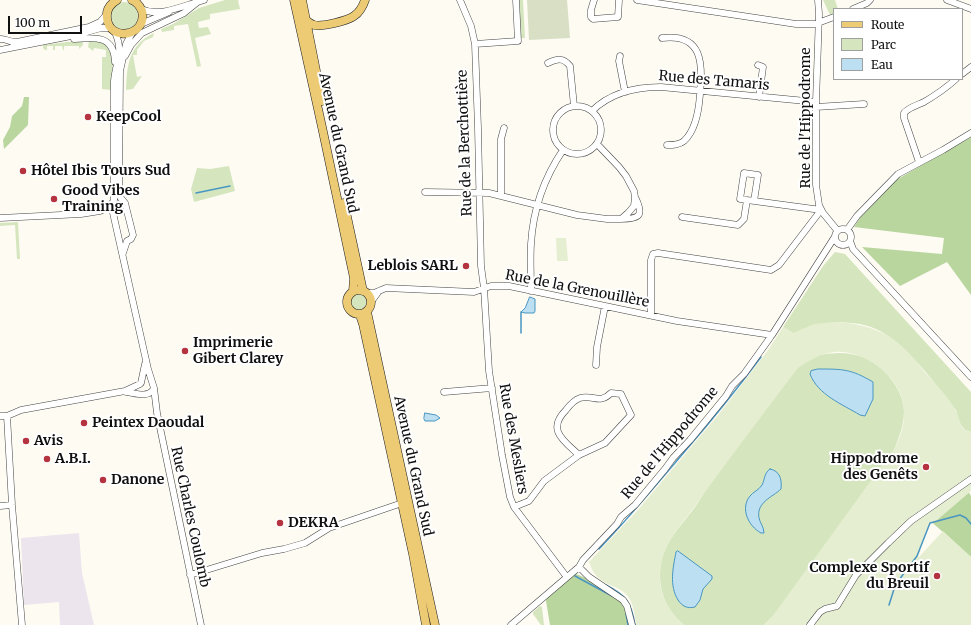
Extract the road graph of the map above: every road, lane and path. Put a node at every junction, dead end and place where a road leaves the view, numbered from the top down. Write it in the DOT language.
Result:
graph roads {
  1 [pos="117,0"];
  2 [pos="294,0"];
  3 [pos="302,0"];
  4 [pos="364,0"];
  5 [pos="460,0"];
  6 [pos="516,0"];
  7 [pos="594,0"];
  8 [pos="618,0"];
  9 [pos="637,0"];
  10 [pos="818,0"];
  11 [pos="947,0"];
  12 [pos="201,1"];
  13 [pos="137,3"];
  14 [pos="674,3"];
  15 [pos="869,4"];
  16 [pos="856,8"];
  17 [pos="971,9"];
  18 [pos="171,10"];
  19 [pos="107,14"];
  20 [pos="833,17"];
  21 [pos="306,20"];
  22 [pos="141,24"];
  23 [pos="818,24"];
  24 [pos="113,30"];
  25 [pos="132,33"];
  26 [pos="662,38"];
  27 [pos="1,39"];
  28 [pos="54,40"];
  29 [pos="475,44"];
  30 [pos="3,50"];
  31 [pos="620,56"];
  32 [pos="122,61"];
  33 [pos="548,63"];
  34 [pos="758,65"];
  35 [pos="115,66"];
  36 [pos="971,67"];
  37 [pos="963,73"];
  38 [pos="955,80"];
  39 [pos="700,91"];
  40 [pos="625,92"];
  41 [pos="760,97"];
  42 [pos="816,104"];
  43 [pos="864,104"];
  44 [pos="574,106"];
  45 [pos="592,111"];
  46 [pos="504,128"];
  47 [pos="971,133"];
  48 [pos="597,144"];
  49 [pos="667,145"];
  50 [pos="563,150"];
  51 [pos="919,162"];
  52 [pos="424,192"];
  53 [pos="479,193"];
  54 [pos="500,195"];
  55 [pos="122,199"];
  56 [pos="747,200"];
  57 [pos="754,201"];
  58 [pos="113,202"];
  59 [pos="537,205"];
  60 [pos="821,210"];
  61 [pos="682,217"];
  62 [pos="0,218"];
  63 [pos="838,230"];
  64 [pos="847,230"];
  65 [pos="119,236"];
  66 [pos="127,241"];
  67 [pos="850,241"];
  68 [pos="839,242"];
  69 [pos="853,248"];
  70 [pos="123,253"];
  71 [pos="484,288"];
  72 [pos="353,291"];
  73 [pos="379,291"];
  74 [pos="531,291"];
  75 [pos="365,292"];
  76 [pos="371,302"];
  77 [pos="605,306"];
  78 [pos="364,313"];
  79 [pos="651,315"];
  80 [pos="772,335"];
  81 [pos="146,359"];
  82 [pos="596,364"];
  83 [pos="971,377"];
  84 [pos="151,382"];
  85 [pos="141,384"];
  86 [pos="492,388"];
  87 [pos="153,390"];
  88 [pos="125,392"];
  89 [pos="444,392"];
  90 [pos="145,395"];
  91 [pos="157,413"];
  92 [pos="3,416"];
  93 [pos="578,455"];
  94 [pos="971,479"];
  95 [pos="402,502"];
  96 [pos="12,505"];
  97 [pos="0,506"];
  98 [pos="514,507"];
  99 [pos="579,567"];
  100 [pos="190,575"];
  101 [pos="566,576"];
  102 [pos="22,625"];
  103 [pos="201,625"];
  104 [pos="426,625"];
  105 [pos="435,625"];
  106 [pos="511,625"];
  107 [pos="632,625"];
  108 [pos="810,625"];
  1 -- 19 [label="main road"];
  2 -- 72 [label="main road, Avenue du Grand Sud"];
  3 -- 21 [label="main road, Avenue du Grand Sud"];
  4 -- 21 [label="main road"];
  5 -- 29 [label="street, Rue de la Berchottière"];
  6 -- 29 [label="street"];
  7 -- 8 [label="street"];
  9 -- 14 [label="street"];
  10 -- 23 [label="street, Rue de l'Hippodrome"];
  11 -- 17 [label="street"];
  12 -- 18 [label="street"];
  12 -- 32 [label="street"];
  13 -- 18 [label="street"];
  13 -- 22 [label="main road"];
  14 -- 23 [label="street"];
  15 -- 16 [label="street"];
  18 -- 22 [label="street"];
  19 -- 24 [label="main road"];
  19 -- 27 [label="street"];
  20 -- 23 [label="street"];
  21 -- 75 [label="main road, Avenue du Grand Sud"];
  22 -- 25 [label="main road"];
  23 -- 42 [label="street, Rue de l'Hippodrome"];
  24 -- 25 [label="main road"];
  24 -- 28 [label="street"];
  24 -- 35 [label="street, Rue Charles Coulomb"];
  25 -- 32 [label="street"];
  26 -- 39 [label="street"];
  27 -- 30 [label="street"];
  28 -- 30 [label="street"];
  28 -- 35 [label="street"];
  29 -- 53 [label="street, Rue de la Berchottière"];
  31 -- 40 [label="street"];
  32 -- 55 [label="street"];
  33 -- 44 [label="street"];
  34 -- 41 [label="street"];
  35 -- 58 [label="street, Rue Charles Coulomb"];
  36 -- 37 [label="street"];
  38 -- 51 [label="street"];
  39 -- 40 [label="street, Rue des Tamaris"];
  39 -- 41 [label="street, Rue des Tamaris"];
  39 -- 49 [label="street"];
  40 -- 45 [label="street, Rue des Tamaris"];
  41 -- 42 [label="street, Rue des Tamaris"];
  42 -- 43 [label="street, Rue des Tamaris"];
  42 -- 60 [label="street, Rue de l'Hippodrome"];
  44 -- 45 [label="street"];
  44 -- 50 [label="street"];
  45 -- 48 [label="street"];
  46 -- 54 [label="street"];
  47 -- 51 [label="street"];
  48 -- 50 [label="street"];
  48 -- 59 [label="street"];
  50 -- 59 [label="street"];
  51 -- 64 [label="street"];
  52 -- 53 [label="street"];
  53 -- 54 [label="street"];
  53 -- 71 [label="street, Rue de la Berchottière"];
  54 -- 59 [label="street"];
  55 -- 58 [label="street"];
  55 -- 66 [label="street"];
  56 -- 57 [label="street"];
  56 -- 57 [label="street"];
  56 -- 61 [label="street"];
  57 -- 60 [label="street"];
  58 -- 62 [label="street"];
  58 -- 65 [label="street, Rue Charles Coulomb"];
  59 -- 74 [label="street"];
  60 -- 63 [label="street, Rue de l'Hippodrome"];
  60 -- 79 [label="street"];
  63 -- 64 [label="street"];
  63 -- 68 [label="street"];
  64 -- 67 [label="street"];
  65 -- 66 [label="street"];
  65 -- 70 [label="street, Rue Charles Coulomb"];
  66 -- 70 [label="street"];
  67 -- 68 [label="street"];
  67 -- 69 [label="street"];
  68 -- 69 [label="street"];
  68 -- 80 [label="street, Rue de l'Hippodrome"];
  69 -- 83 [label="street"];
  70 -- 81 [label="street, Rue Charles Coulomb"];
  71 -- 73 [label="street, Rue de la Grenouillère"];
  71 -- 74 [label="street, Rue de la Grenouillère"];
  71 -- 86 [label="street, Rue des Mesliers"];
  72 -- 75 [label="main road"];
  72 -- 78 [label="main road"];
  73 -- 75 [label="street, Rue de la Grenouillère"];
  73 -- 76 [label="street"];
  74 -- 77 [label="street, Rue de la Grenouillère"];
  75 -- 76 [label="main road"];
  76 -- 78 [label="main road"];
  77 -- 79 [label="street, Rue de la Grenouillère"];
  77 -- 82 [label="street"];
  78 -- 95 [label="main road, Avenue du Grand Sud"];
  78 -- 105 [label="main road, Avenue du Grand Sud"];
  79 -- 80 [label="street, Rue de la Grenouillère"];
  80 -- 99 [label="street, Rue de l'Hippodrome"];
  81 -- 84 [label="street, Rue Charles Coulomb"];
  81 -- 85 [label="street, Rue Charles Coulomb"];
  84 -- 85 [label="street"];
  84 -- 87 [label="street, Rue Charles Coulomb"];
  85 -- 88 [label="street"];
  85 -- 90 [label="street, Rue Charles Coulomb"];
  86 -- 89 [label="street"];
  86 -- 98 [label="street, Rue des Mesliers"];
  87 -- 90 [label="street"];
  87 -- 91 [label="street, Rue Charles Coulomb"];
  88 -- 90 [label="street"];
  88 -- 92 [label="street"];
  90 -- 91 [label="street, Rue Charles Coulomb"];
  91 -- 100 [label="street, Rue Charles Coulomb"];
  92 -- 96 [label="street"];
  93 -- 93 [label="street"];
  93 -- 98 [label="street"];
  94 -- 108 [label="street"];
  95 -- 100 [label="street"];
  95 -- 104 [label="main road, Avenue du Grand Sud"];
  96 -- 97 [label="street"];
  96 -- 102 [label="street"];
  98 -- 101 [label="street, Rue des Mesliers"];
  99 -- 101 [label="street, Rue de l'Hippodrome"];
  99 -- 107 [label="street"];
  100 -- 103 [label="street, Rue Charles Coulomb"];
  101 -- 106 [label="street, Rue de l'Hippodrome"];
}
